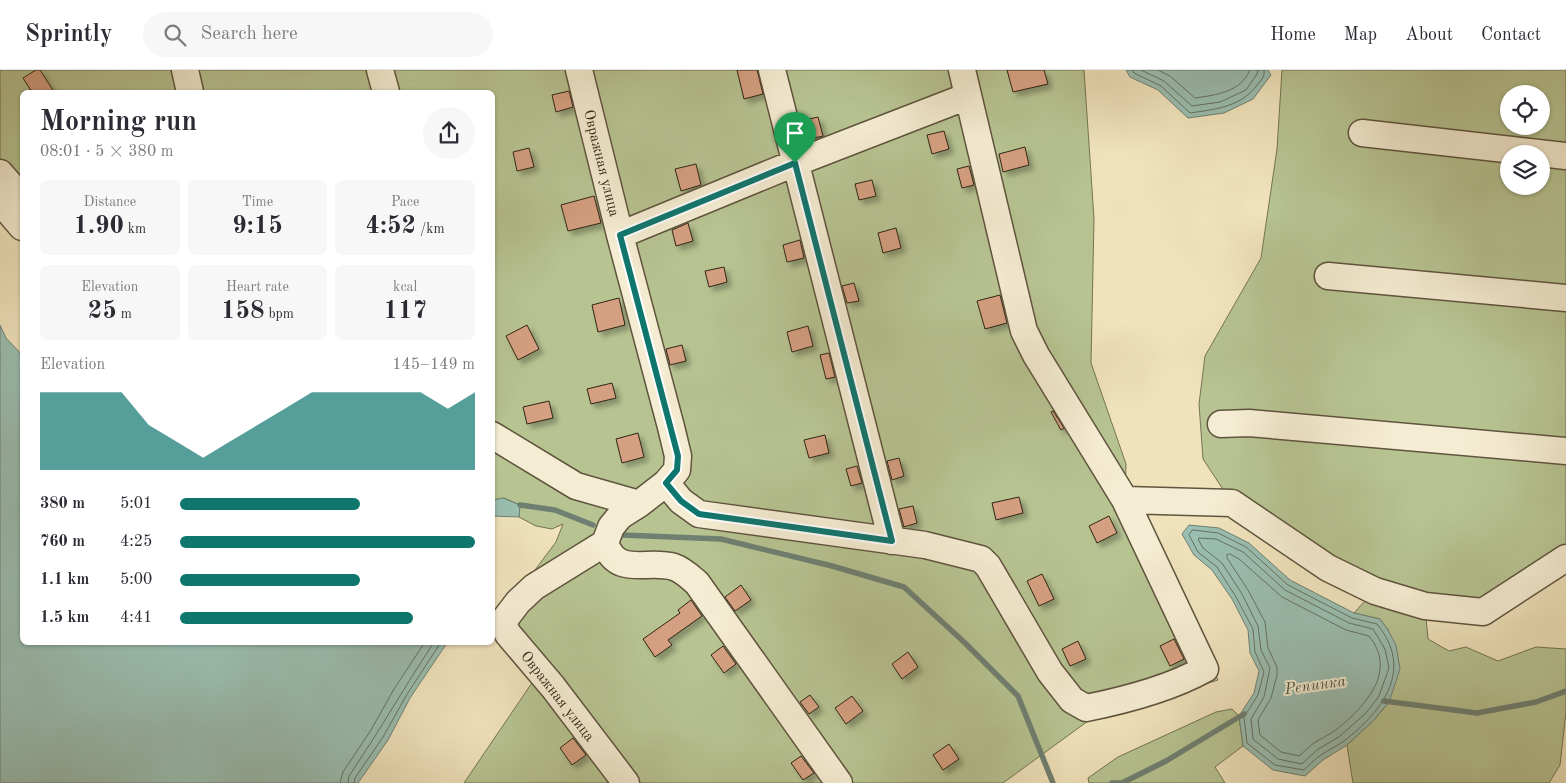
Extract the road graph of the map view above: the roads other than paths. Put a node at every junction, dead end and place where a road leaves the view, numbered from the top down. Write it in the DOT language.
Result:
graph roads {
  1 [pos="185,70"];
  2 [pos="380,70"];
  3 [pos="579,70"];
  4 [pos="772,70"];
  5 [pos="962,70"];
  6 [pos="190,90"];
  7 [pos="385,90"];
  8 [pos="968,96"];
  9 [pos="1362,133"];
  10 [pos="1566,156"];
  11 [pos="795,163"];
  12 [pos="0,172"];
  13 [pos="20,196"];
  14 [pos="0,201"];
  15 [pos="20,225"];
  16 [pos="620,235"];
  17 [pos="1328,276"];
  18 [pos="1566,298"];
  19 [pos="1221,424"];
  20 [pos="495,437"];
  21 [pos="1566,451"];
  22 [pos="666,483"];
  23 [pos="1125,500"];
  24 [pos="640,504"];
  25 [pos="892,541"];
  26 [pos="605,543"];
  27 [pos="1566,558"];
  28 [pos="626,783"];
  29 [pos="838,783"];
  1 -- 6 [label="street"];
  2 -- 7 [label="street"];
  3 -- 16 [label="street, Овражная улица"];
  4 -- 11 [label="street"];
  5 -- 8 [label="street"];
  8 -- 11 [label="street"];
  8 -- 23 [label="street"];
  9 -- 10 [label="street"];
  11 -- 16 [label="street"];
  11 -- 25 [label="street"];
  12 -- 13 [label="street"];
  14 -- 15 [label="street"];
  16 -- 22 [label="street, Овражная улица"];
  17 -- 18 [label="street"];
  19 -- 21 [label="street"];
  20 -- 24 [label="street"];
  22 -- 24 [label="street, Овражная улица"];
  22 -- 25 [label="street"];
  23 -- 25 [label="street"];
  23 -- 27 [label="street"];
  24 -- 26 [label="street, Овражная улица"];
  26 -- 28 [label="street, Овражная улица"];
  26 -- 29 [label="street"];
}
